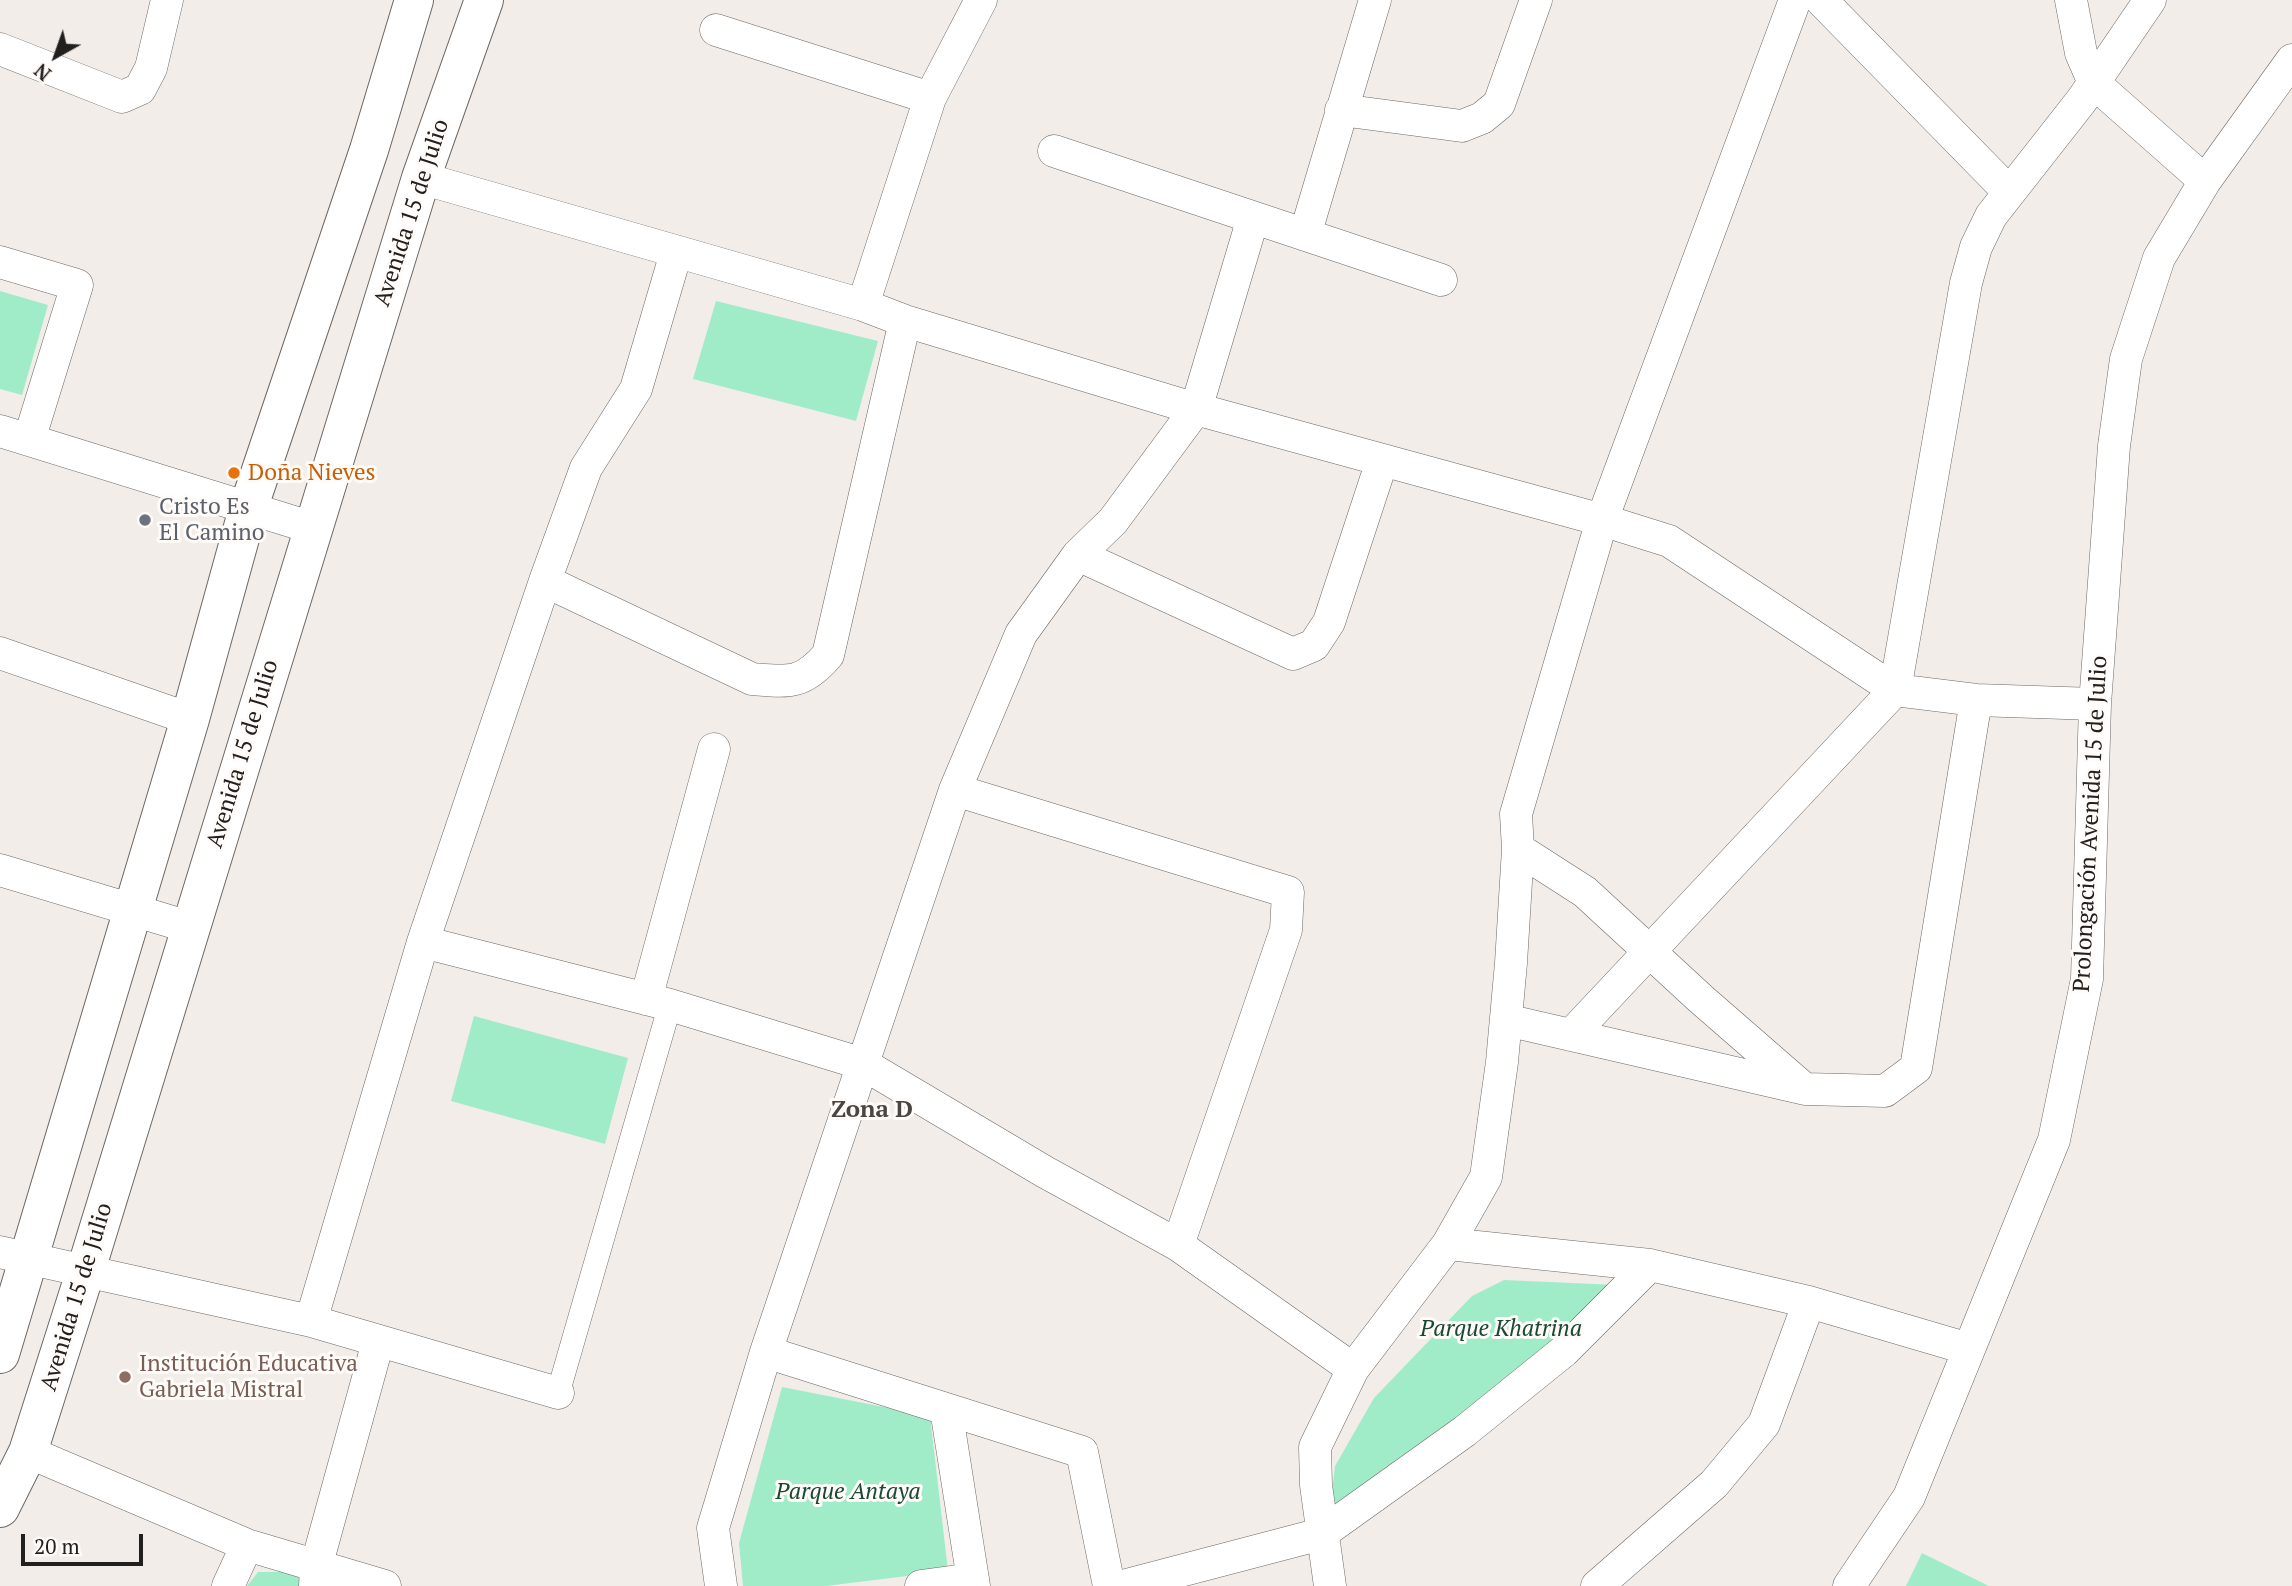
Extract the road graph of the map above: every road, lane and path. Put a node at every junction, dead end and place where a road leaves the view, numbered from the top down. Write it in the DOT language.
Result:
graph roads {
  1 [pos="167,0"];
  2 [pos="414,0"];
  3 [pos="484,0"];
  4 [pos="981,0"];
  5 [pos="1375,0"];
  6 [pos="1536,0"];
  7 [pos="1795,0"];
  8 [pos="1821,0"];
  9 [pos="2071,0"];
  10 [pos="2150,0"];
  11 [pos="716,30"];
  12 [pos="0,49"];
  13 [pos="2292,60"];
  14 [pos="2094,83"];
  15 [pos="930,97"];
  16 [pos="1341,110"];
  17 [pos="1054,151"];
  18 [pos="421,178"];
  19 [pos="2205,181"];
  20 [pos="2009,192"];
  21 [pos="1254,218"];
  22 [pos="1305,235"];
  23 [pos="676,253"];
  24 [pos="0,262"];
  25 [pos="1441,280"];
  26 [pos="863,305"];
  27 [pos="905,321"];
  28 [pos="1196,409"];
  29 [pos="14,436"];
  30 [pos="1382,461"];
  31 [pos="248,509"];
  32 [pos="1602,520"];
  33 [pos="313,528"];
  34 [pos="1078,555"];
  35 [pos="545,581"];
  36 [pos="0,653"];
  37 [pos="1895,690"];
  38 [pos="1976,700"];
  39 [pos="2095,704"];
  40 [pos="190,719"];
  41 [pos="714,750"];
  42 [pos="955,790"];
  43 [pos="1518,849"];
  44 [pos="0,870"];
  45 [pos="131,912"];
  46 [pos="189,927"];
  47 [pos="423,942"];
  48 [pos="1649,952"];
  49 [pos="658,1002"];
  50 [pos="1506,1020"];
  51 [pos="1571,1035"];
  52 [pos="863,1064"];
  53 [pos="1804,1089"];
  54 [pos="1448,1244"];
  55 [pos="1178,1245"];
  56 [pos="15,1256"];
  57 [pos="1650,1265"];
  58 [pos="85,1273"];
  59 [pos="1809,1302"];
  60 [pos="311,1321"];
  61 [pos="378,1342"];
  62 [pos="1969,1349"];
  63 [pos="766,1352"];
  64 [pos="0,1354"];
  65 [pos="1353,1369"];
  66 [pos="558,1393"];
  67 [pos="946,1409"];
  68 [pos="28,1452"];
  69 [pos="0,1508"];
  70 [pos="1321,1534"];
  71 [pos="247,1545"];
  72 [pos="316,1576"];
  73 [pos="973,1583"];
  74 [pos="228,1586"];
  75 [pos="385,1586"];
  76 [pos="721,1586"];
  77 [pos="921,1586"];
  78 [pos="1109,1586"];
  79 [pos="1123,1586"];
  80 [pos="1330,1586"];
  81 [pos="1597,1586"];
  82 [pos="1849,1586"];
  1 -- 12 [label="street"];
  2 -- 31 [label="street"];
  3 -- 18 [label="street, Avenida 15 de Julio"];
  4 -- 15 [label="street"];
  5 -- 16 [label="street"];
  6 -- 16 [label="street"];
  7 -- 32 [label="street"];
  8 -- 20 [label="street"];
  9 -- 14 [label="street"];
  10 -- 14 [label="street"];
  11 -- 15 [label="street"];
  13 -- 19 [label="street, Prolongación Avenida 15 de Julio"];
  14 -- 19 [label="street"];
  14 -- 20 [label="street"];
  15 -- 26 [label="street"];
  16 -- 22 [label="street"];
  17 -- 21 [label="street"];
  18 -- 23 [label="street"];
  18 -- 33 [label="street, Avenida 15 de Julio"];
  19 -- 39 [label="street, Prolongación Avenida 15 de Julio"];
  20 -- 37 [label="street"];
  21 -- 22 [label="street"];
  21 -- 28 [label="street"];
  22 -- 25 [label="street"];
  23 -- 26 [label="street"];
  23 -- 35 [label="street"];
  24 -- 29 [label="street"];
  26 -- 27 [label="street"];
  27 -- 28 [label="street"];
  27 -- 35 [label="street"];
  28 -- 30 [label="street"];
  28 -- 34 [label="street"];
  29 -- 31 [label="street"];
  30 -- 32 [label="street"];
  30 -- 34 [label="street"];
  31 -- 33 [label="street"];
  31 -- 40 [label="street"];
  32 -- 37 [label="street"];
  32 -- 43 [label="street"];
  33 -- 46 [label="street, Avenida 15 de Julio"];
  34 -- 42 [label="street"];
  35 -- 47 [label="street"];
  36 -- 40 [label="street"];
  37 -- 38 [label="street"];
  37 -- 48 [label="street"];
  38 -- 39 [label="street"];
  38 -- 53 [label="street"];
  39 -- 62 [label="street, Prolongación Avenida 15 de Julio"];
  40 -- 45 [label="street"];
  41 -- 49 [label="street"];
  42 -- 52 [label="street"];
  42 -- 55 [label="street"];
  43 -- 48 [label="street"];
  43 -- 50 [label="street"];
  44 -- 45 [label="street"];
  45 -- 46 [label="street"];
  45 -- 56 [label="street"];
  46 -- 58 [label="street, Avenida 15 de Julio"];
  47 -- 49 [label="street"];
  47 -- 60 [label="street"];
  48 -- 51 [label="street"];
  48 -- 53 [label="street"];
  49 -- 52 [label="street"];
  49 -- 66 [label="street"];
  50 -- 51 [label="street"];
  50 -- 54 [label="street"];
  51 -- 53 [label="street"];
  52 -- 55 [label="street"];
  52 -- 63 [label="street"];
  54 -- 57 [label="street"];
  54 -- 65 [label="street"];
  55 -- 65 [label="street"];
  56 -- 58 [label="street"];
  56 -- 64 [label="street"];
  57 -- 59 [label="street"];
  57 -- 70 [label="street"];
  58 -- 60 [label="street"];
  58 -- 68 [label="street, Avenida 15 de Julio"];
  59 -- 62 [label="street"];
  59 -- 81 [label="street"];
  60 -- 61 [label="street"];
  61 -- 66 [label="street"];
  61 -- 72 [label="street"];
  62 -- 82 [label="street, Prolongación Avenida 15 de Julio"];
  63 -- 67 [label="street"];
  63 -- 76 [label="street"];
  65 -- 70 [label="street"];
  67 -- 73 [label="street"];
  67 -- 78 [label="street"];
  68 -- 69 [label="street, Avenida 15 de Julio"];
  68 -- 71 [label="street"];
  70 -- 79 [label="street"];
  70 -- 80 [label="street"];
  71 -- 72 [label="street"];
  71 -- 74 [label="street"];
  72 -- 75 [label="street"];
  73 -- 77 [label="street"];
}
